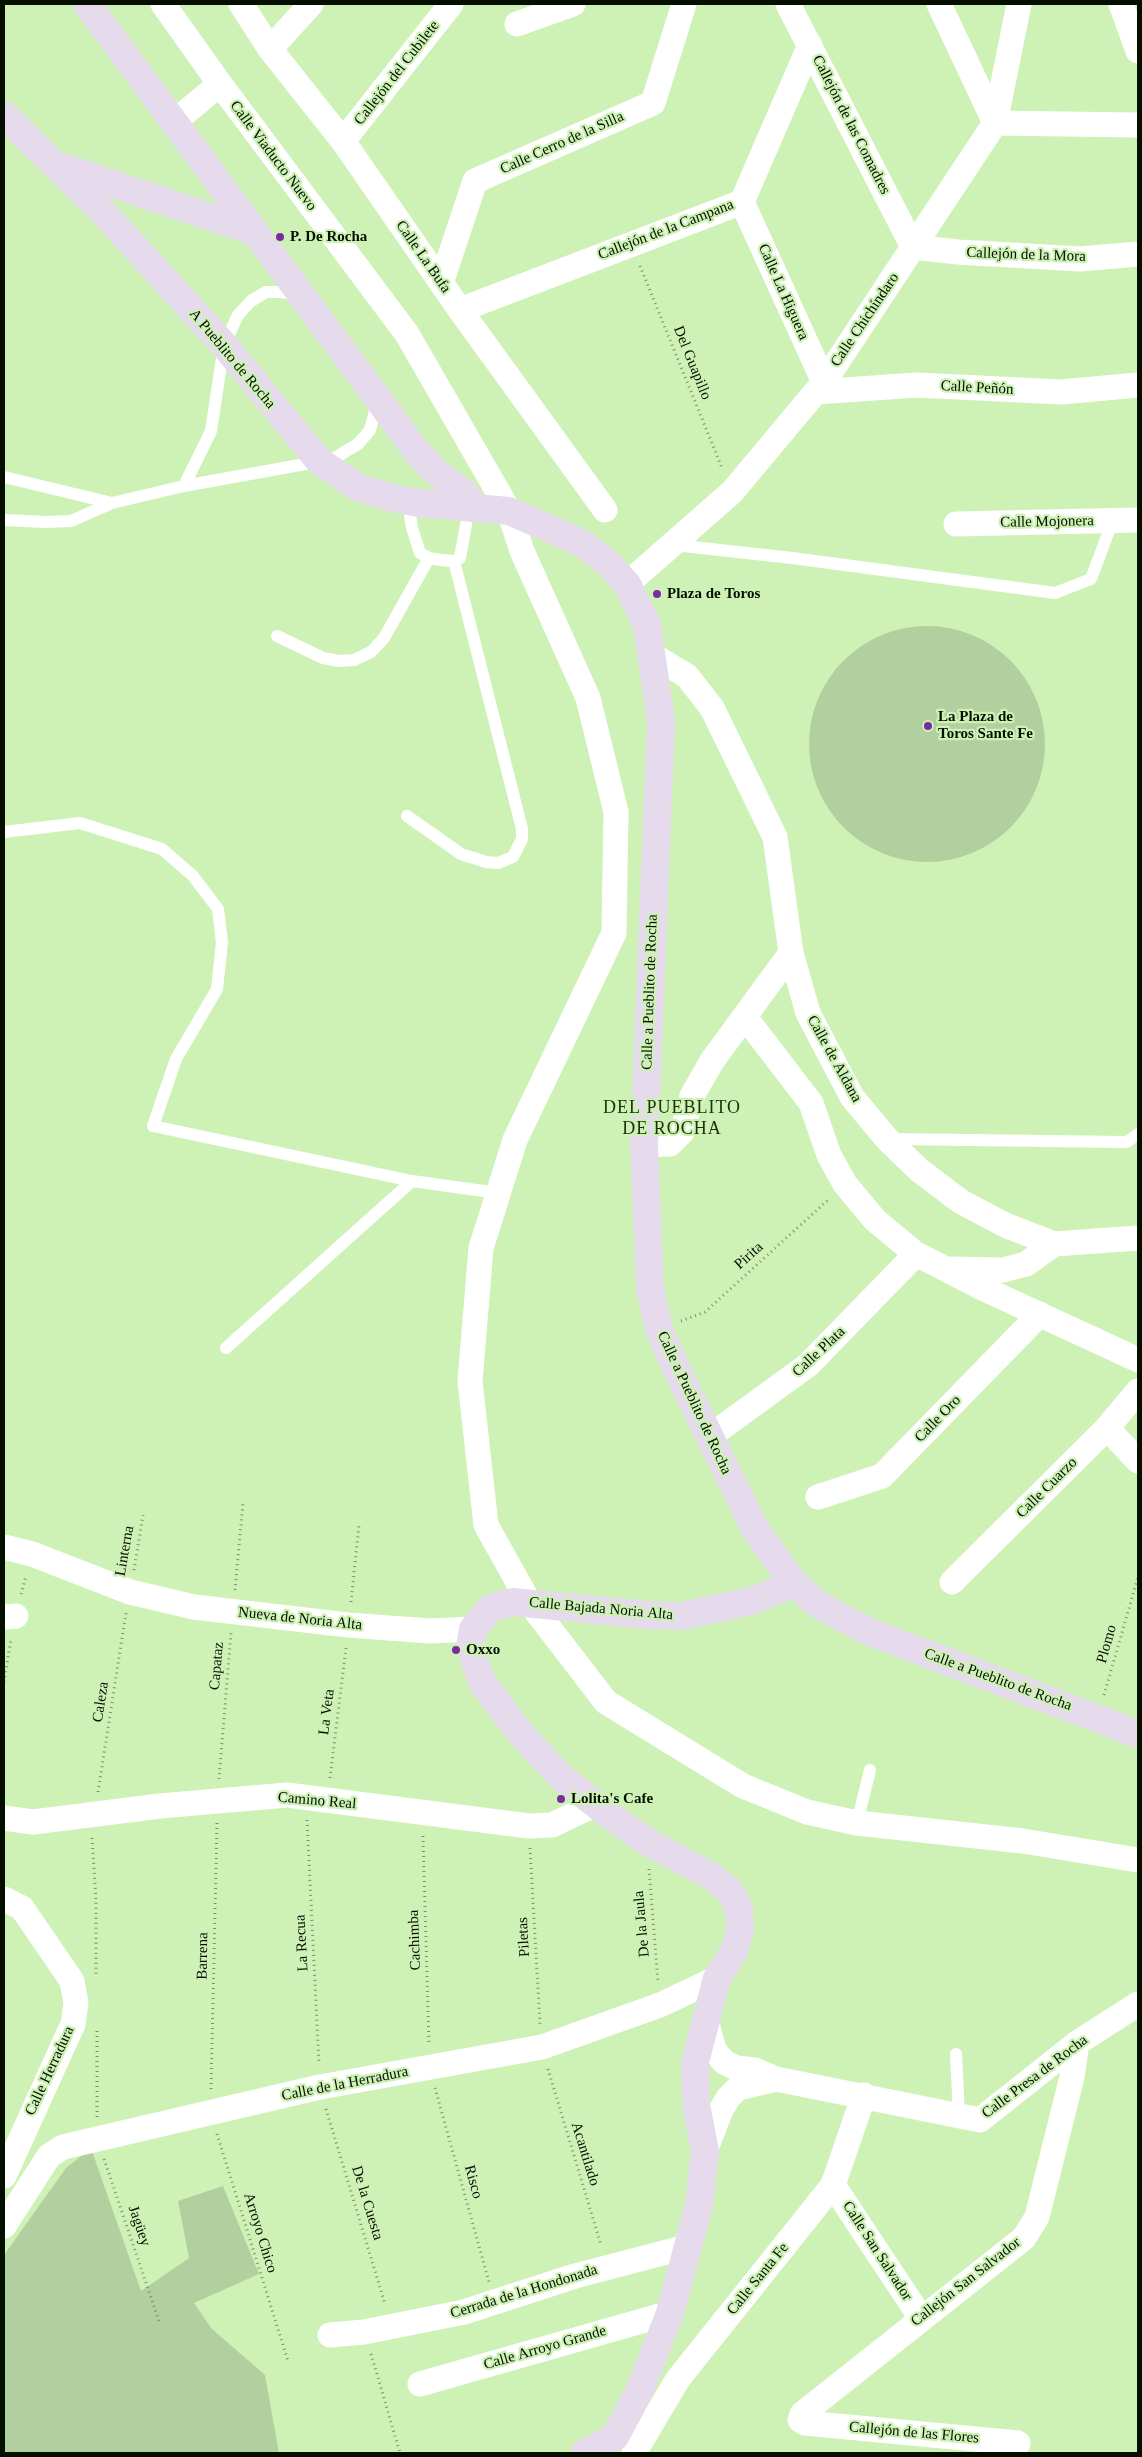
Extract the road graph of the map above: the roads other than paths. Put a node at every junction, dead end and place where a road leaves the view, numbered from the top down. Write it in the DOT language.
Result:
graph roads {
  1 [pos="87,4"];
  2 [pos="163,4"];
  3 [pos="241,4"];
  4 [pos="311,4"];
  5 [pos="451,4"];
  6 [pos="573,4"];
  7 [pos="684,4"];
  8 [pos="788,4"];
  9 [pos="939,4"];
  10 [pos="1020,4"];
  11 [pos="1121,4"];
  12 [pos="517,24"];
  13 [pos="810,45"];
  14 [pos="270,49"];
  15 [pos="1138,51"];
  16 [pos="220,84"];
  17 [pos="4,115"];
  18 [pos="174,122"];
  19 [pos="995,123"];
  20 [pos="1138,125"];
  21 [pos="343,141"];
  22 [pos="52,163"];
  23 [pos="742,202"];
  24 [pos="255,232"];
  25 [pos="913,247"];
  26 [pos="1138,254"];
  27 [pos="441,283"];
  28 [pos="303,297"];
  29 [pos="460,310"];
  30 [pos="224,346"];
  31 [pos="367,384"];
  32 [pos="1138,386"];
  33 [pos="820,387"];
  34 [pos="319,461"];
  35 [pos="4,478"];
  36 [pos="184,486"];
  37 [pos="408,501"];
  38 [pos="112,503"];
  39 [pos="472,508"];
  40 [pos="605,510"];
  41 [pos="509,511"];
  42 [pos="4,520"];
  43 [pos="1113,520"];
  44 [pos="1138,520"];
  45 [pos="956,524"];
  46 [pos="674,545"];
  47 [pos="429,558"];
  48 [pos="454,561"];
  49 [pos="627,584"];
  50 [pos="278,636"];
  51 [pos="652,655"];
  52 [pos="407,816"];
  53 [pos="4,832"];
  54 [pos="791,953"];
  55 [pos="745,1017"];
  56 [pos="1138,1134"];
  57 [pos="887,1139"];
  58 [pos="644,1144"];
  59 [pos="412,1181"];
  60 [pos="498,1193"];
  61 [pos="1138,1238"];
  62 [pos="1054,1244"];
  63 [pos="916,1254"];
  64 [pos="947,1269"];
  65 [pos="1040,1314"];
  66 [pos="226,1348"];
  67 [pos="1138,1360"];
  68 [pos="1138,1390"];
  69 [pos="1107,1428"];
  70 [pos="710,1437"];
  71 [pos="1138,1461"];
  72 [pos="818,1497"];
  73 [pos="4,1547"];
  74 [pos="794,1582"];
  75 [pos="952,1582"];
  76 [pos="529,1602"];
  77 [pos="473,1629"];
  78 [pos="1138,1734"];
  79 [pos="870,1770"];
  80 [pos="596,1804"];
  81 [pos="4,1818"];
  82 [pos="857,1823"];
  83 [pos="1138,1860"];
  84 [pos="4,1899"];
  85 [pos="717,1978"];
  86 [pos="1138,2004"];
  87 [pos="706,2020"];
  88 [pos="1077,2043"];
  89 [pos="956,2054"];
  90 [pos="776,2079"];
  91 [pos="864,2095"];
  92 [pos="959,2116"];
  93 [pos="705,2151"];
  94 [pos="4,2176"];
  95 [pos="833,2185"];
  96 [pos="4,2226"];
  97 [pos="686,2247"];
  98 [pos="670,2313"];
  99 [pos="921,2318"];
  100 [pos="330,2335"];
  101 [pos="420,2384"];
  102 [pos="800,2420"];
  103 [pos="584,2453"];
  104 [pos="634,2453"];
  105 [pos="1014,2453"];
  1 -- 18 [label="street"];
  2 -- 16 [label="street, Calle Viaducto Nuevo"];
  3 -- 14 [label="street, Calle La Bufa"];
  4 -- 14 [label="street"];
  5 -- 21 [label="street, Callejón del Cubilete"];
  6 -- 12 [label="street"];
  7 -- 27 [label="street, Calle Cerro de la Silla"];
  8 -- 13 [label="street, Callejón de las Comadres"];
  9 -- 19 [label="street"];
  10 -- 19 [label="street, Calle Chichíndaro"];
  11 -- 15 [label="street"];
  13 -- 23 [label="street, Callejón de la Campana"];
  13 -- 25 [label="street, Callejón de las Comadres"];
  14 -- 21 [label="street, Calle La Bufa"];
  16 -- 18 [label="street"];
  16 -- 41 [label="street, Calle Viaducto Nuevo"];
  17 -- 22 [label="street, A Pueblito de Rocha"];
  18 -- 24 [label="street"];
  19 -- 20 [label="street"];
  19 -- 25 [label="street, Calle Chichíndaro"];
  21 -- 27 [label="street, Calle La Bufa"];
  22 -- 24 [label="street"];
  22 -- 30 [label="street, A Pueblito de Rocha"];
  23 -- 29 [label="street, Callejón de la Campana"];
  23 -- 33 [label="street, Calle La Higuera"];
  24 -- 28 [label="street"];
  25 -- 26 [label="street, Callejón de la Mora"];
  25 -- 33 [label="street, Calle Chichíndaro"];
  27 -- 29 [label="street, Calle La Bufa"];
  28 -- 30 [label="lane"];
  28 -- 31 [label="street"];
  29 -- 40 [label="street, Calle La Bufa"];
  30 -- 34 [label="street, A Pueblito de Rocha"];
  30 -- 36 [label="lane"];
  31 -- 34 [label="lane"];
  31 -- 39 [label="street"];
  32 -- 33 [label="street, Calle Peñón"];
  33 -- 46 [label="street, Calle Chichíndaro"];
  34 -- 36 [label="lane"];
  34 -- 37 [label="street, A Pueblito de Rocha"];
  35 -- 38 [label="lane"];
  36 -- 38 [label="lane"];
  37 -- 39 [label="street, A Pueblito de Rocha"];
  37 -- 47 [label="lane"];
  38 -- 42 [label="lane"];
  39 -- 41 [label="street, A Pueblito de Rocha"];
  39 -- 48 [label="lane"];
  41 -- 49 [label="street, Calle a Pueblito de Rocha"];
  41 -- 60 [label="street, Calle Viaducto Nuevo"];
  43 -- 44 [label="street, Calle Mojonera"];
  43 -- 45 [label="street, Calle Mojonera"];
  43 -- 46 [label="lane"];
  46 -- 49 [label="street, Calle Chichíndaro"];
  47 -- 48 [label="lane"];
  47 -- 50 [label="lane"];
  48 -- 52 [label="lane"];
  49 -- 51 [label="street, Calle a Pueblito de Rocha"];
  51 -- 54 [label="street, Calle de Aldana"];
  51 -- 58 [label="street, Calle a Pueblito de Rocha"];
  53 -- 59 [label="lane"];
  54 -- 55 [label="street"];
  54 -- 57 [label="street, Calle de Aldana"];
  55 -- 58 [label="street"];
  55 -- 63 [label="street"];
  56 -- 57 [label="lane"];
  57 -- 62 [label="street, Calle de Aldana"];
  58 -- 70 [label="street, Calle a Pueblito de Rocha"];
  59 -- 60 [label="lane"];
  59 -- 66 [label="lane"];
  60 -- 76 [label="street, Calle Viaducto Nuevo"];
  61 -- 62 [label="street, Calle de Aldana"];
  62 -- 64 [label="street"];
  63 -- 64 [label="street"];
  63 -- 70 [label="street, Calle Plata"];
  64 -- 65 [label="street"];
  65 -- 67 [label="street"];
  65 -- 72 [label="street, Calle Oro"];
  68 -- 69 [label="street, Calle Cuarzo"];
  69 -- 71 [label="street"];
  69 -- 75 [label="street, Calle Cuarzo"];
  70 -- 74 [label="street, Calle a Pueblito de Rocha"];
  73 -- 77 [label="street, Nueva de Noria Alta"];
  74 -- 76 [label="street, Calle Bajada Noria Alta"];
  74 -- 78 [label="street, Calle a Pueblito de Rocha"];
  76 -- 77 [label="street, Calle Bajada Noria Alta"];
  76 -- 82 [label="street, Calle Viaducto Nuevo"];
  77 -- 80 [label="street"];
  79 -- 82 [label="lane"];
  80 -- 81 [label="street, Camino Real"];
  80 -- 85 [label="street"];
  82 -- 83 [label="street, Calle Viaducto Nuevo"];
  84 -- 94 [label="street, Calle Herradura"];
  85 -- 87 [label="street"];
  85 -- 96 [label="street, Calle de la Herradura"];
  86 -- 88 [label="street, Calle Presa de Rocha"];
  87 -- 90 [label="street, Calle Presa de Rocha"];
  87 -- 93 [label="street"];
  88 -- 92 [label="street, Calle Presa de Rocha"];
  88 -- 99 [label="street, Callejón San Salvador"];
  89 -- 92 [label="lane"];
  90 -- 91 [label="street, Calle Presa de Rocha"];
  90 -- 93 [label="street, Calle Presa de Rocha"];
  91 -- 92 [label="street, Calle Presa de Rocha"];
  91 -- 95 [label="street, Calle Santa Fe"];
  93 -- 97 [label="street"];
  95 -- 99 [label="street, Calle San Salvador"];
  95 -- 104 [label="street, Calle Santa Fe"];
  97 -- 98 [label="street"];
  97 -- 100 [label="street, Cerrada de la Hondonada"];
  98 -- 101 [label="street, Calle Arroyo Grande"];
  98 -- 103 [label="street"];
  99 -- 102 [label="street, Callejón San Salvador"];
  102 -- 105 [label="street, Callejón de las Flores"];
}
